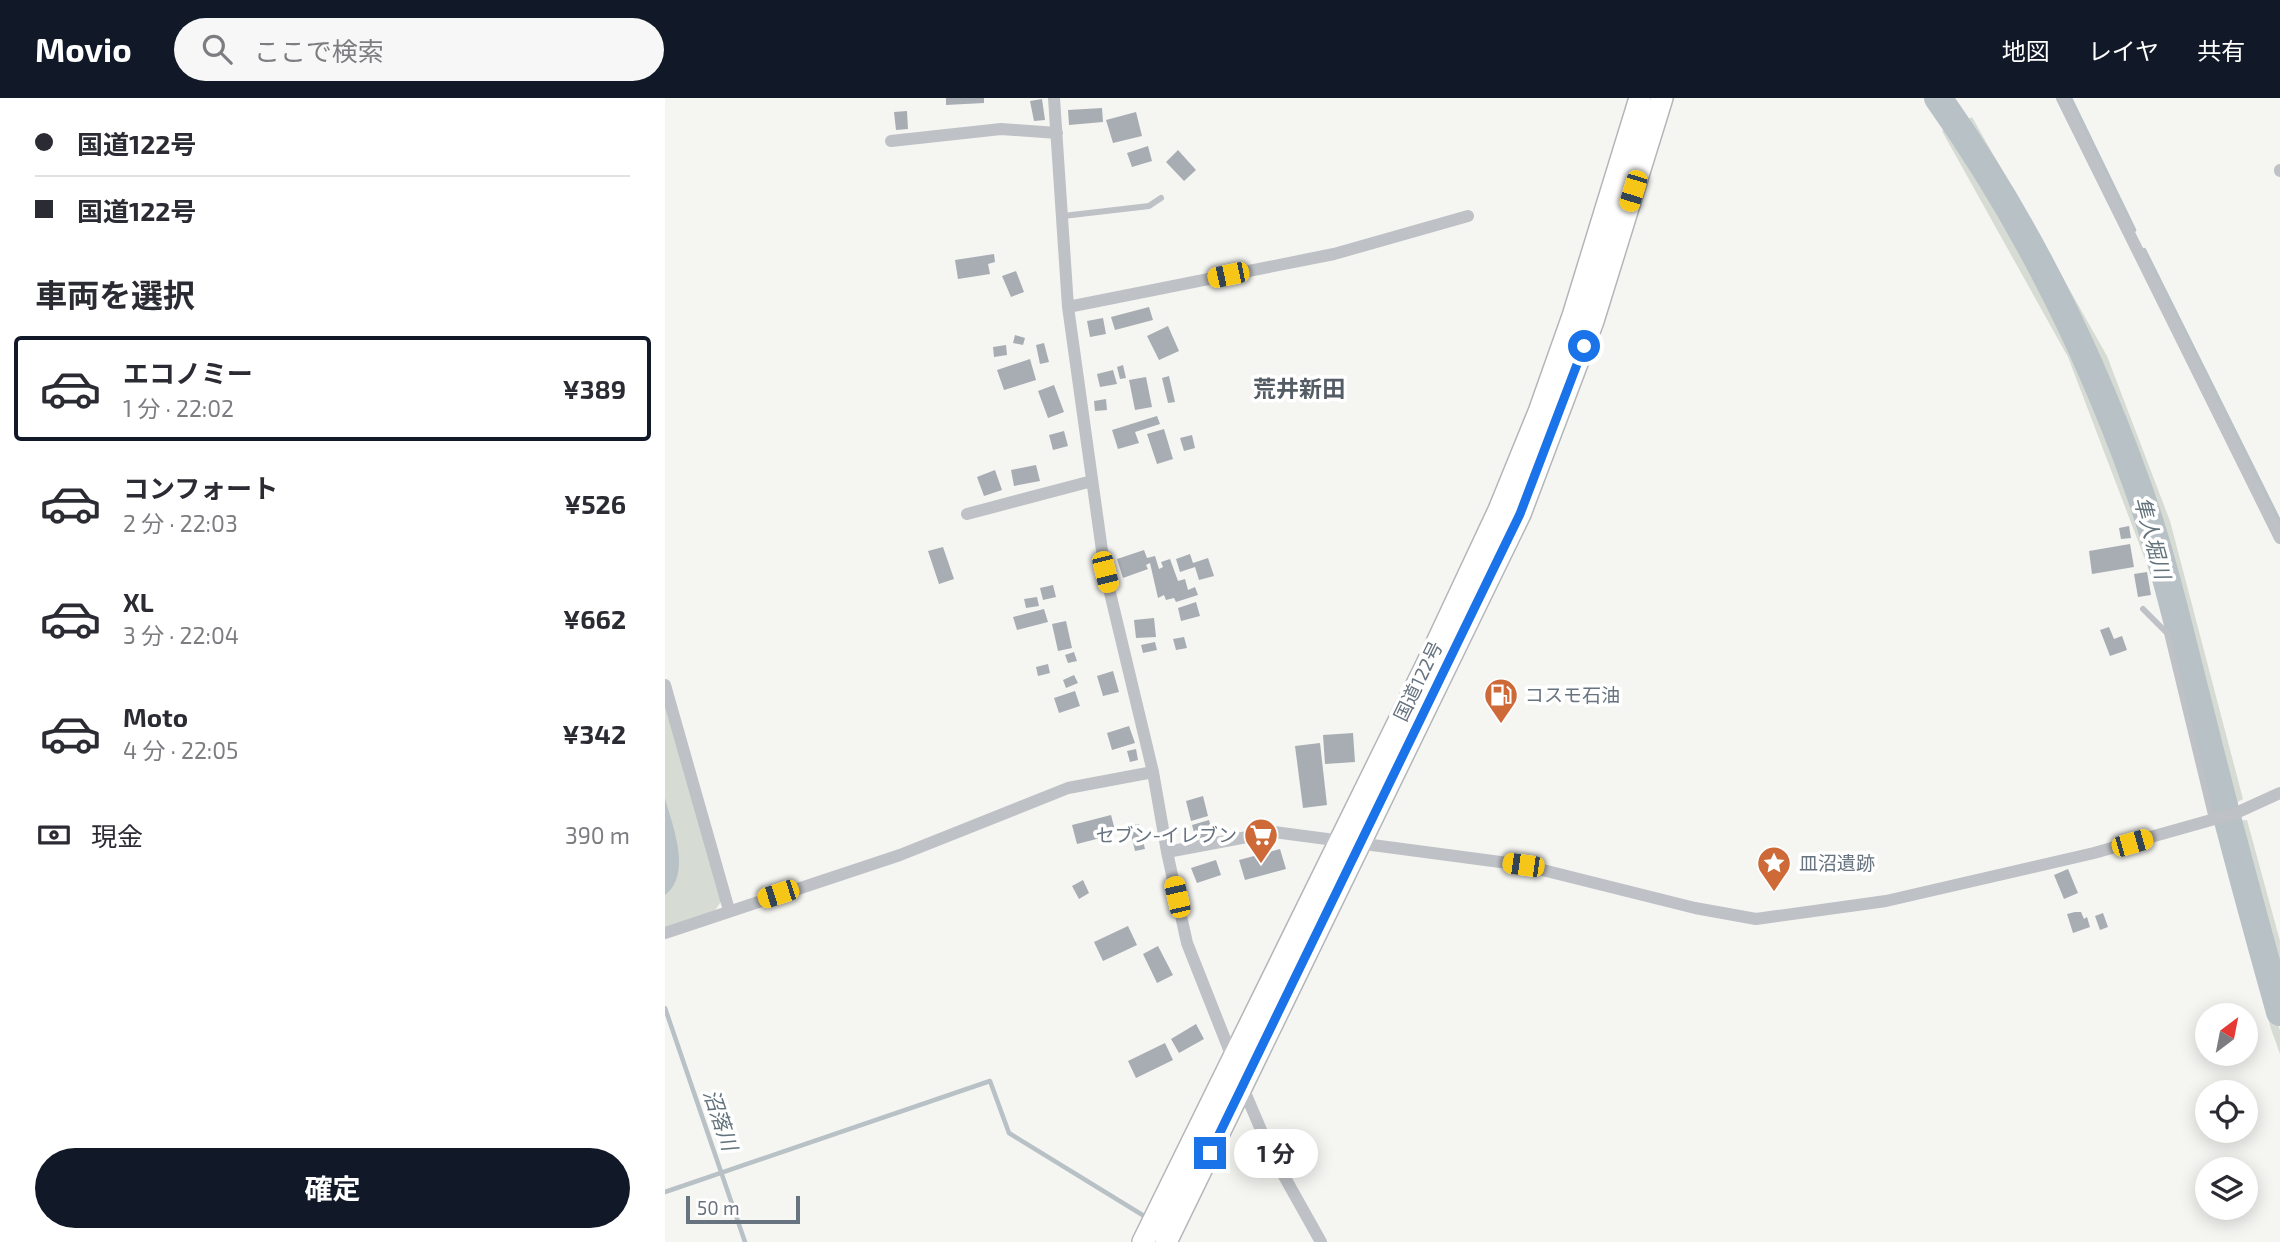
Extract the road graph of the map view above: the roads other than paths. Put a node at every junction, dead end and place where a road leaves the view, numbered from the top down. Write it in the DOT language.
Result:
graph roads {
  1 [pos="1054,98"];
  2 [pos="1640,98"];
  3 [pos="1662,98"];
  4 [pos="2062,98"];
  5 [pos="1057,133"];
  6 [pos="891,141"];
  7 [pos="1161,198"];
  8 [pos="1061,216"];
  9 [pos="1468,216"];
  10 [pos="1068,307"];
  11 [pos="1093,481"];
  12 [pos="967,514"];
  13 [pos="2280,538"];
  14 [pos="2143,609"];
  15 [pos="665,685"];
  16 [pos="1153,772"];
  17 [pos="2280,793"];
  18 [pos="2213,820"];
  19 [pos="1339,841"];
  20 [pos="1362,843"];
  21 [pos="1167,852"];
  22 [pos="729,910"];
  23 [pos="665,933"];
  24 [pos="1233,1060"];
  25 [pos="1242,1086"];
  26 [pos="1143,1242"];
  27 [pos="1166,1242"];
  28 [pos="1321,1242"];
  1 -- 5 [label="street"];
  2 -- 19 [label="highway, 国道122号"];
  3 -- 20 [label="highway, 国道122号"];
  4 -- 13 [label="street"];
  5 -- 6 [label="street"];
  5 -- 8 [label="street"];
  7 -- 8 [label="lane"];
  8 -- 10 [label="street"];
  9 -- 10 [label="street"];
  10 -- 11 [label="street"];
  11 -- 12 [label="street"];
  11 -- 16 [label="street"];
  14 -- 18 [label="lane"];
  15 -- 22 [label="street"];
  16 -- 21 [label="street"];
  16 -- 22 [label="street"];
  17 -- 18 [label="street"];
  18 -- 20 [label="street"];
  19 -- 20 [label="street"];
  19 -- 21 [label="street"];
  19 -- 24 [label="highway, 国道122号"];
  20 -- 25 [label="highway, 国道122号"];
  21 -- 24 [label="street"];
  22 -- 23 [label="street"];
  24 -- 25 [label="street"];
  24 -- 26 [label="highway, 国道122号"];
  25 -- 27 [label="highway, 国道122号"];
  25 -- 28 [label="street"];
}
